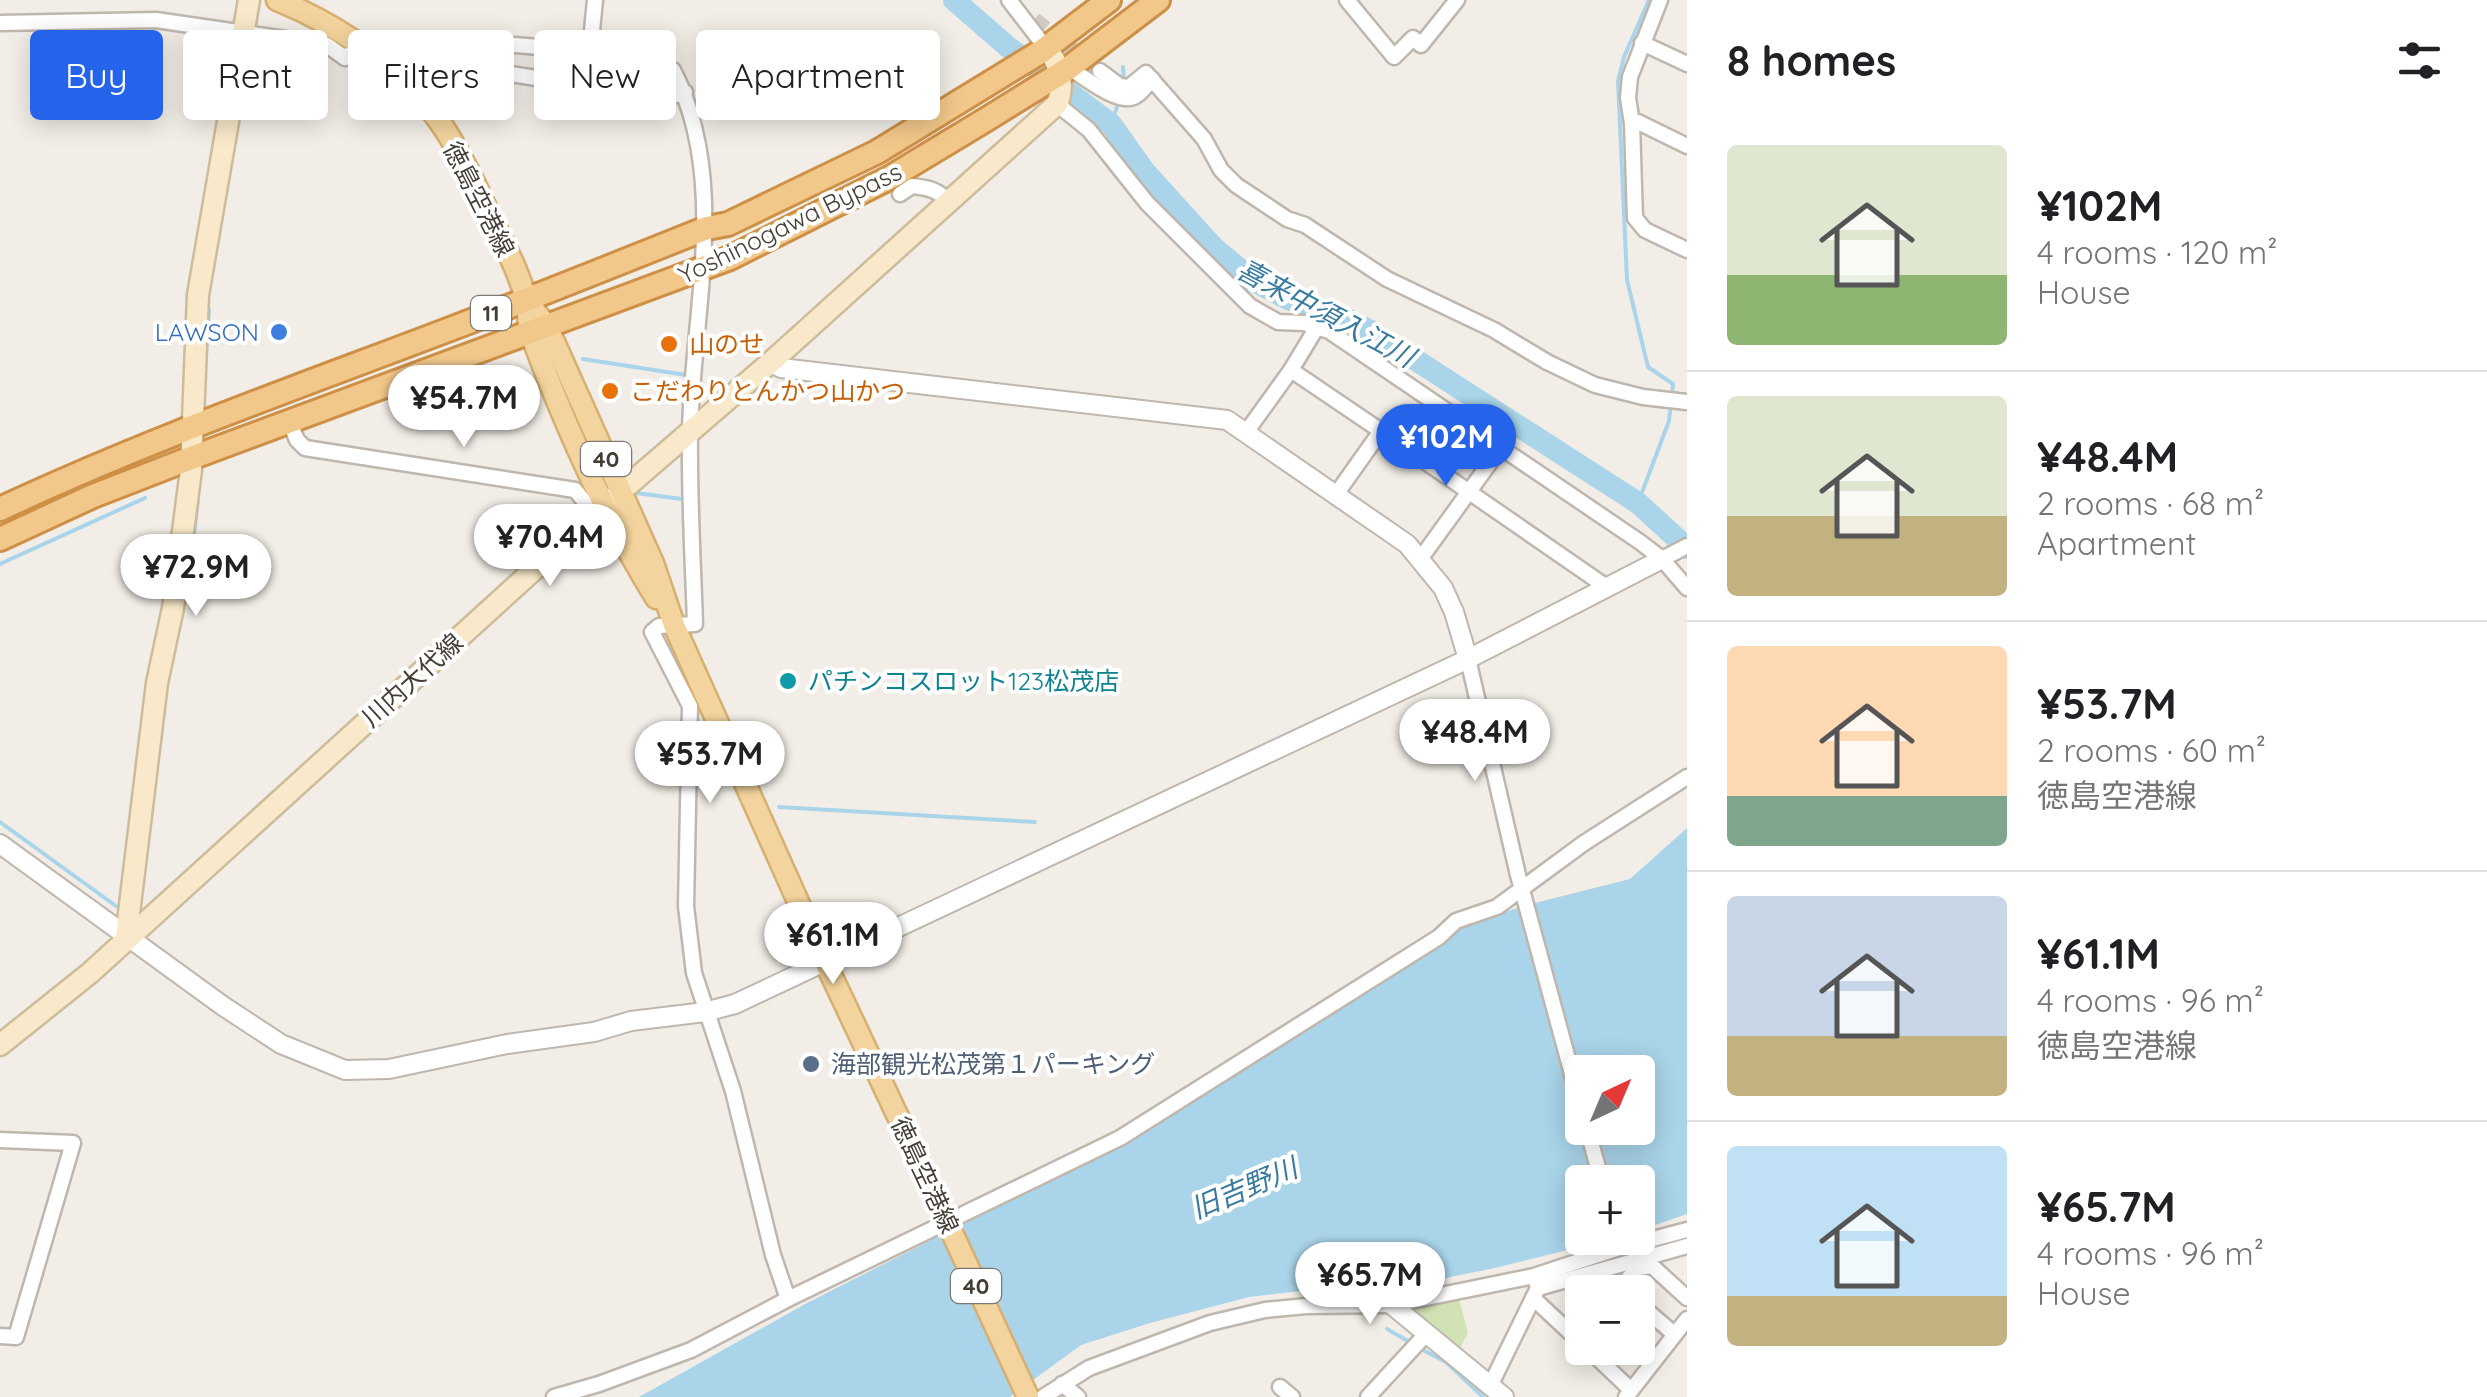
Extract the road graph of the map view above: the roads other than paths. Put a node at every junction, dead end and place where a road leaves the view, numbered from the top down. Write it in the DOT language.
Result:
graph roads {
  1 [pos="249,0"];
  2 [pos="277,0"];
  3 [pos="595,0"];
  4 [pos="1009,0"];
  5 [pos="1018,0"];
  6 [pos="1110,0"];
  7 [pos="1158,0"];
  8 [pos="1347,0"];
  9 [pos="1456,0"];
  10 [pos="1660,0"];
  11 [pos="1035,19"];
  12 [pos="0,23"];
  13 [pos="244,30"];
  14 [pos="348,38"];
  15 [pos="1642,43"];
  16 [pos="514,45"];
  17 [pos="1687,64"];
  18 [pos="1100,71"];
  19 [pos="1057,72"];
  20 [pos="514,75"];
  21 [pos="676,76"];
  22 [pos="684,92"];
  23 [pos="1123,92"];
  24 [pos="228,120"];
  25 [pos="437,120"];
  26 [pos="1632,123"];
  27 [pos="1687,146"];
  28 [pos="900,194"];
  29 [pos="948,202"];
  30 [pos="706,228"];
  31 [pos="1687,249"];
  32 [pos="702,270"];
  33 [pos="526,300"];
  34 [pos="1317,327"];
  35 [pos="539,329"];
  36 [pos="771,362"];
  37 [pos="1292,370"];
  38 [pos="1687,402"];
  39 [pos="289,422"];
  40 [pos="192,426"];
  41 [pos="690,430"];
  42 [pos="1248,431"];
  43 [pos="1382,431"];
  44 [pos="1502,446"];
  45 [pos="191,458"];
  46 [pos="1471,492"];
  47 [pos="1337,493"];
  48 [pos="606,504"];
  49 [pos="0,510"];
  50 [pos="0,539"];
  51 [pos="1687,546"];
  52 [pos="1666,557"];
  53 [pos="1420,558"];
  54 [pos="1608,588"];
  55 [pos="1687,588"];
  56 [pos="674,625"];
  57 [pos="1468,659"];
  58 [pos="1687,777"];
  59 [pos="0,844"];
  60 [pos="1525,894"];
  61 [pos="126,938"];
  62 [pos="826,964"];
  63 [pos="706,1012"];
  64 [pos="0,1045"];
  65 [pos="1567,1055"];
  66 [pos="0,1140"];
  67 [pos="1687,1230"];
  68 [pos="1655,1236"];
  69 [pos="1687,1246"];
  70 [pos="1597,1255"];
  71 [pos="1632,1275"];
  72 [pos="1535,1287"];
  73 [pos="1687,1298"];
  74 [pos="788,1299"];
  75 [pos="1392,1305"];
  76 [pos="1655,1318"];
  77 [pos="1687,1319"];
  78 [pos="1565,1321"];
  79 [pos="1427,1333"];
  80 [pos="1674,1334"];
  81 [pos="0,1336"];
  82 [pos="1604,1365"];
  83 [pos="1062,1384"];
  84 [pos="1497,1390"];
  85 [pos="1629,1393"];
  86 [pos="554,1397"];
  87 [pos="1028,1397"];
  88 [pos="1043,1397"];
  89 [pos="1078,1397"];
  90 [pos="1368,1397"];
  1 -- 13 [label="main road"];
  2 -- 14 [label="main road, 徳島空港線 / 40"];
  3 -- 16 [label="street"];
  4 -- 19 [label="street"];
  5 -- 11 [label="street"];
  6 -- 19 [label="highway, Yoshinogawa Bypass / 11"];
  7 -- 19 [label="highway, Yoshinogawa Bypass / 11"];
  8 -- 9 [label="street"];
  10 -- 15 [label="street"];
  12 -- 13 [label="street"];
  15 -- 17 [label="street"];
  15 -- 26 [label="street"];
  18 -- 23 [label="street"];
  19 -- 23 [label="street"];
  19 -- 29 [label="main road, 川内大代線"];
  19 -- 30 [label="highway, Yoshinogawa Bypass / 11"];
  19 -- 32 [label="highway, Yoshinogawa Bypass / 11"];
  19 -- 34 [label="street"];
  20 -- 22 [label="street"];
  21 -- 22 [label="street"];
  22 -- 30 [label="street"];
  23 -- 38 [label="street"];
  24 -- 40 [label="main road"];
  25 -- 33 [label="main road, 徳島空港線 / 40"];
  26 -- 27 [label="street"];
  26 -- 31 [label="street"];
  28 -- 29 [label="street"];
  29 -- 36 [label="main road, 川内大代線"];
  30 -- 32 [label="street"];
  30 -- 33 [label="highway, Yoshinogawa Bypass / 11"];
  32 -- 35 [label="highway, Yoshinogawa Bypass / 11"];
  32 -- 41 [label="street"];
  33 -- 35 [label="main road, 徳島空港線 / 40"];
  33 -- 40 [label="highway, Yoshinogawa Bypass / 11"];
  34 -- 37 [label="street"];
  34 -- 44 [label="street"];
  35 -- 39 [label="highway, Yoshinogawa Bypass / 11"];
  35 -- 48 [label="main road, 徳島空港線 / 40"];
  36 -- 41 [label="main road, 川内大代線"];
  36 -- 42 [label="street"];
  37 -- 42 [label="street"];
  37 -- 43 [label="street"];
  39 -- 45 [label="highway, Yoshinogawa Bypass / 11"];
  39 -- 48 [label="street"];
  40 -- 45 [label="main road"];
  40 -- 49 [label="highway, Yoshinogawa Bypass / 11"];
  41 -- 48 [label="main road, 川内大代線"];
  41 -- 56 [label="street"];
  42 -- 47 [label="street"];
  43 -- 46 [label="street"];
  43 -- 47 [label="street"];
  44 -- 46 [label="street"];
  44 -- 52 [label="street"];
  45 -- 50 [label="highway, Yoshinogawa Bypass / 11"];
  45 -- 61 [label="main road"];
  46 -- 53 [label="street"];
  46 -- 54 [label="street"];
  47 -- 53 [label="street"];
  48 -- 56 [label="main road, 徳島空港線 / 40"];
  48 -- 61 [label="main road, 川内大代線"];
  51 -- 52 [label="street"];
  52 -- 54 [label="street"];
  52 -- 55 [label="street"];
  53 -- 57 [label="street"];
  54 -- 57 [label="street"];
  56 -- 62 [label="main road, 徳島空港線 / 40"];
  56 -- 63 [label="street"];
  57 -- 60 [label="street"];
  57 -- 62 [label="street"];
  58 -- 60 [label="street"];
  59 -- 61 [label="street"];
  60 -- 65 [label="street"];
  60 -- 74 [label="street"];
  61 -- 63 [label="street"];
  61 -- 64 [label="main road, 川内大代線"];
  62 -- 63 [label="street"];
  62 -- 87 [label="main road, 徳島空港線 / 40, bridge"];
  63 -- 74 [label="street"];
  66 -- 81 [label="street"];
  67 -- 68 [label="street"];
  69 -- 72 [label="street"];
  70 -- 72 [label="street"];
  71 -- 73 [label="street"];
  72 -- 75 [label="street"];
  72 -- 78 [label="street"];
  72 -- 84 [label="street"];
  74 -- 86 [label="street"];
  75 -- 79 [label="street"];
  75 -- 83 [label="street"];
  76 -- 80 [label="street"];
  77 -- 80 [label="street"];
  79 -- 84 [label="street"];
  79 -- 90 [label="street"];
  80 -- 85 [label="street"];
  82 -- 85 [label="street"];
  83 -- 88 [label="street"];
  83 -- 89 [label="street"];
}
